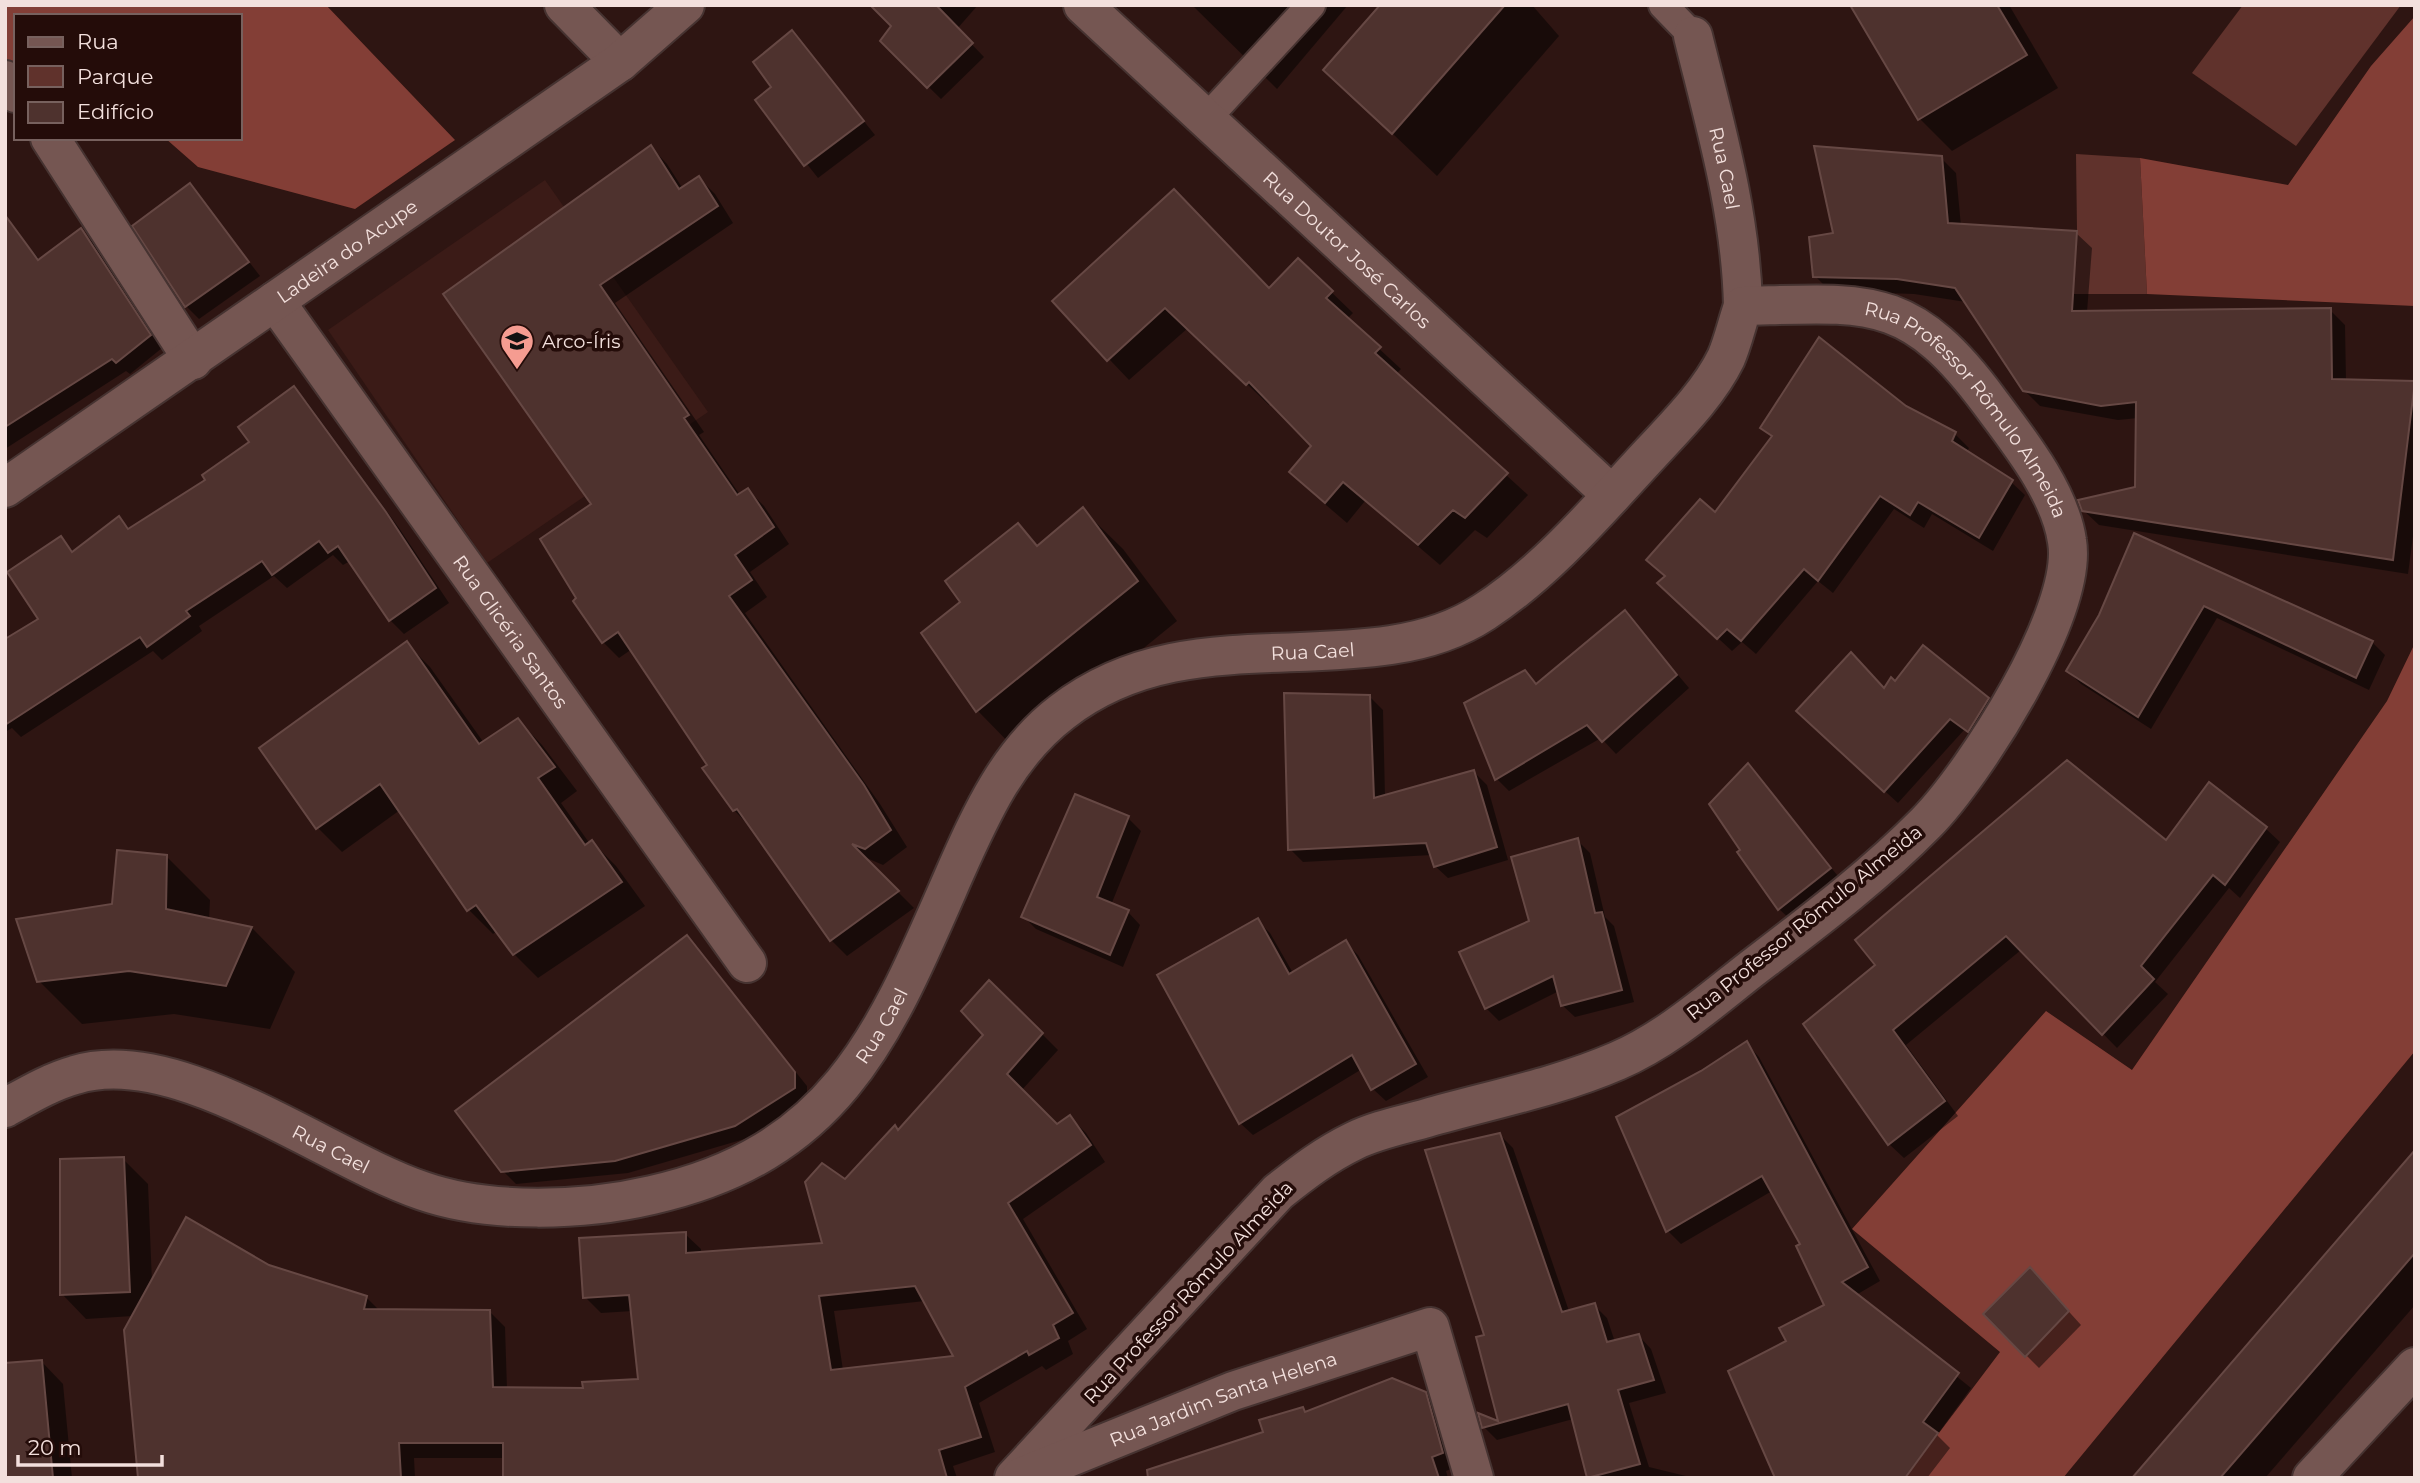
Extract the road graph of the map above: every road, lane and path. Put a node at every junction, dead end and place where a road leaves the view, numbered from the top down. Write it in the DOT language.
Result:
graph roads {
  1 [pos="564,5"];
  2 [pos="685,5"];
  3 [pos="1083,5"];
  4 [pos="1311,5"];
  5 [pos="1663,5"];
  6 [pos="1693,36"];
  7 [pos="620,62"];
  8 [pos="1206,119"];
  9 [pos="51,140"];
  10 [pos="275,301"];
  11 [pos="1743,306"];
  12 [pos="193,360"];
  13 [pos="5,488"];
  14 [pos="1612,495"];
  15 [pos="747,963"];
  16 [pos="5,1108"];
  17 [pos="2415,1367"];
  18 [pos="1017,1478"];
  19 [pos="1474,1478"];
  20 [pos="2312,1478"];
  1 -- 7 [label="street"];
  2 -- 7 [label="street, Ladeira do Acupe"];
  3 -- 8 [label="street, Rua Doutor José Carlos"];
  4 -- 8 [label="lane"];
  5 -- 6 [label="lane"];
  6 -- 11 [label="street, Rua Cael"];
  7 -- 10 [label="street, Ladeira do Acupe"];
  8 -- 14 [label="street, Rua Doutor José Carlos"];
  9 -- 12 [label="street"];
  10 -- 12 [label="street, Ladeira do Acupe"];
  10 -- 15 [label="street, Rua Glicéria Santos"];
  11 -- 14 [label="street"];
  11 -- 18 [label="street, Rua Professor Rômulo Almeida"];
  12 -- 13 [label="street, Ladeira do Acupe"];
  14 -- 16 [label="street, Rua Cael"];
  17 -- 20 [label="street"];
  18 -- 19 [label="street, Rua Jardim Santa Helena"];
}
